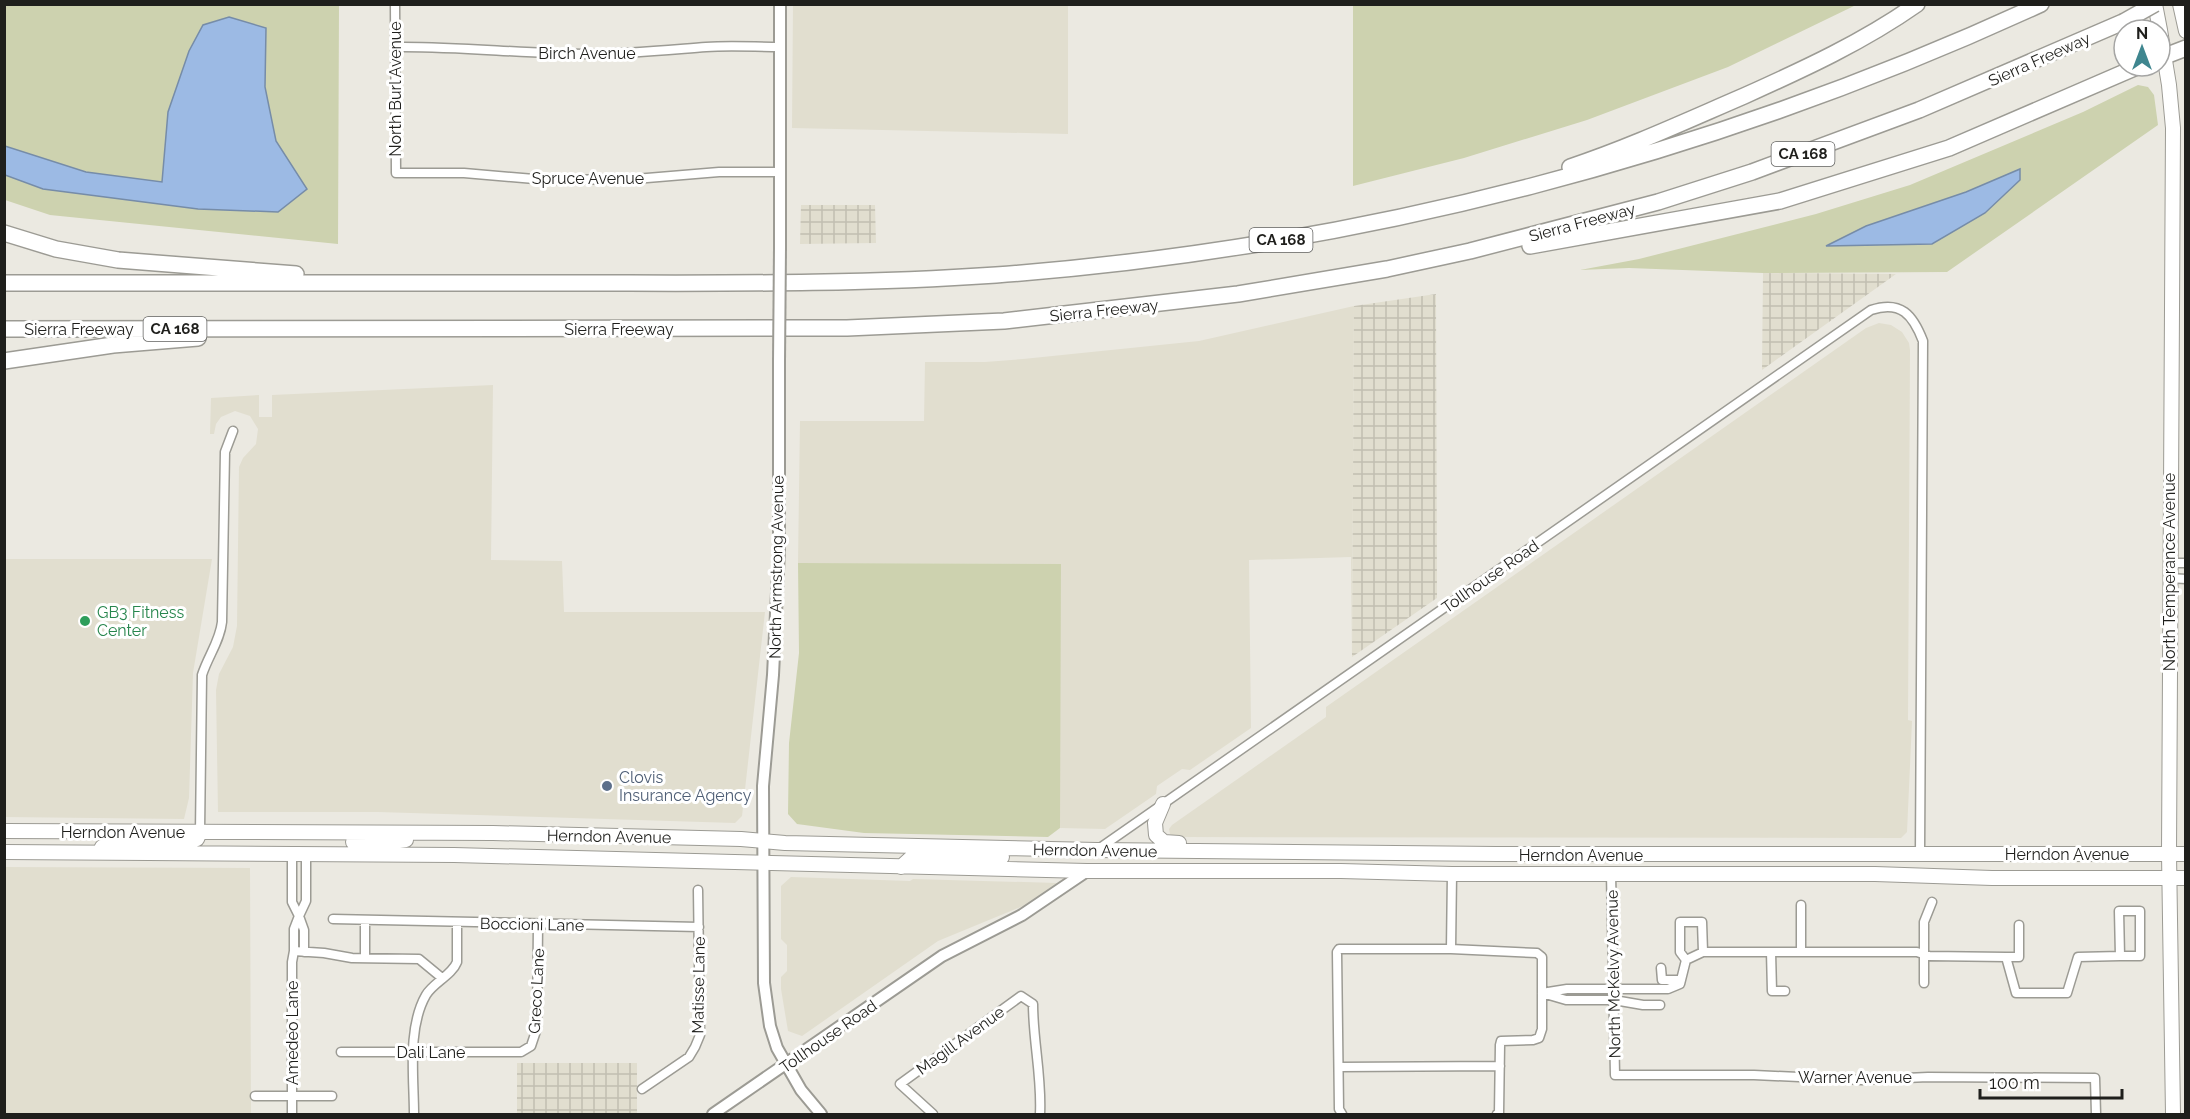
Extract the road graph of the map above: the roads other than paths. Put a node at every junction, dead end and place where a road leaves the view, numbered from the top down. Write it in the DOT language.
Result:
graph roads {
  1 [pos="395,4"];
  2 [pos="780,4"];
  3 [pos="1917,4"];
  4 [pos="2030,4"];
  5 [pos="2041,4"];
  6 [pos="2155,4"];
  7 [pos="2180,4"];
  8 [pos="2000,24"];
  9 [pos="2186,31"];
  10 [pos="395,46"];
  11 [pos="780,47"];
  12 [pos="2186,48"];
  13 [pos="2172,54"];
  14 [pos="2112,78"];
  15 [pos="2165,78"];
  16 [pos="780,172"];
  17 [pos="396,173"];
  18 [pos="1382,221"];
  19 [pos="4,233"];
  20 [pos="1470,251"];
  21 [pos="4,283"];
  22 [pos="334,283"];
  23 [pos="4,329"];
  24 [pos="345,329"];
  25 [pos="4,361"];
  26 [pos="233,431"];
  27 [pos="2170,563"];
  28 [pos="2186,563"];
  29 [pos="2169,579"];
  30 [pos="2186,579"];
  31 [pos="1162,804"];
  32 [pos="4,831"];
  33 [pos="200,832"];
  34 [pos="461,832"];
  35 [pos="763,841"];
  36 [pos="1096,850"];
  37 [pos="1221,851"];
  38 [pos="4,852"];
  39 [pos="77,852"];
  40 [pos="299,853"];
  41 [pos="1920,853"];
  42 [pos="2169,854"];
  43 [pos="2186,854"];
  44 [pos="1608,855"];
  45 [pos="1752,855"];
  46 [pos="763,862"];
  47 [pos="901,867"];
  48 [pos="1087,871"];
  49 [pos="1131,871"];
  50 [pos="1611,873"];
  51 [pos="1452,874"];
  52 [pos="2169,878"];
  53 [pos="2186,878"];
  54 [pos="698,890"];
  55 [pos="1932,902"];
  56 [pos="1801,904"];
  57 [pos="299,916"];
  58 [pos="333,919"];
  59 [pos="365,920"];
  60 [pos="457,922"];
  61 [pos="538,924"];
  62 [pos="2019,925"];
  63 [pos="699,927"];
  64 [pos="1451,949"];
  65 [pos="294,951"];
  66 [pos="304,952"];
  67 [pos="1702,952"];
  68 [pos="1771,952"];
  69 [pos="1801,952"];
  70 [pos="1924,954"];
  71 [pos="2120,956"];
  72 [pos="2006,957"];
  73 [pos="364,958"];
  74 [pos="1686,960"];
  75 [pos="1661,968"];
  76 [pos="442,978"];
  77 [pos="1681,982"];
  78 [pos="1924,983"];
  79 [pos="1613,989"];
  80 [pos="1785,992"];
  81 [pos="1542,993"];
  82 [pos="1614,1000"];
  83 [pos="1660,1005"];
  84 [pos="341,1052"];
  85 [pos="414,1052"];
  86 [pos="521,1053"];
  87 [pos="786,1066"];
  88 [pos="1500,1066"];
  89 [pos="1339,1067"];
  90 [pos="1615,1075"];
  91 [pos="642,1089"];
  92 [pos="255,1096"];
  93 [pos="292,1096"];
  94 [pos="332,1096"];
  95 [pos="292,1114"];
  96 [pos="414,1114"];
  97 [pos="713,1114"];
  98 [pos="821,1114"];
  99 [pos="933,1114"];
  100 [pos="1040,1114"];
  101 [pos="1342,1114"];
  102 [pos="1497,1114"];
  103 [pos="2096,1114"];
  104 [pos="2173,1114"];
  1 -- 10 [label="street, North Burl Avenue"];
  2 -- 11 [label="street, North Armstrong Avenue"];
  3 -- 18 [label="highway"];
  4 -- 8 [label="highway"];
  5 -- 8 [label="highway, CA 168"];
  6 -- 20 [label="highway, Sierra Freeway / CA 168, bridge"];
  7 -- 9 [label="main road"];
  8 -- 18 [label="highway, CA 168"];
  10 -- 11 [label="street, Birch Avenue"];
  10 -- 17 [label="street, North Burl Avenue"];
  11 -- 16 [label="street, North Armstrong Avenue"];
  12 -- 13 [label="highway"];
  14 -- 20 [label="highway"];
  15 -- 27 [label="main road, North Temperance Avenue"];
  16 -- 17 [label="street, Spruce Avenue"];
  16 -- 35 [label="street, North Armstrong Avenue, bridge"];
  18 -- 22 [label="highway, CA 168"];
  19 -- 22 [label="highway"];
  20 -- 24 [label="highway, Sierra Freeway / CA 168"];
  21 -- 22 [label="highway, CA 168"];
  23 -- 24 [label="highway, Sierra Freeway / CA 168"];
  24 -- 25 [label="highway"];
  26 -- 33 [label="street"];
  27 -- 28 [label="street"];
  27 -- 29 [label="main road, North Temperance Avenue"];
  29 -- 30 [label="street"];
  29 -- 42 [label="main road, North Temperance Avenue"];
  31 -- 36 [label="street, Tollhouse Road"];
  31 -- 37 [label="main road"];
  31 -- 41 [label="street, Tollhouse Road"];
  32 -- 33 [label="main road, Herndon Avenue"];
  33 -- 34 [label="main road, Herndon Avenue"];
  33 -- 39 [label="main road"];
  34 -- 35 [label="main road, Herndon Avenue"];
  34 -- 40 [label="main road"];
  35 -- 36 [label="main road, Herndon Avenue"];
  35 -- 46 [label="street, North Armstrong Avenue"];
  36 -- 37 [label="main road, Herndon Avenue"];
  36 -- 47 [label="main road"];
  37 -- 44 [label="main road, Herndon Avenue"];
  37 -- 49 [label="main road"];
  38 -- 39 [label="main road, Herndon Avenue"];
  39 -- 40 [label="main road, Herndon Avenue"];
  40 -- 46 [label="main road, Herndon Avenue"];
  40 -- 57 [label="street, Amedeo Lane"];
  40 -- 57 [label="street, Amedeo Lane"];
  41 -- 42 [label="main road, Herndon Avenue"];
  41 -- 45 [label="main road, Herndon Avenue"];
  42 -- 43 [label="main road, Herndon Avenue"];
  42 -- 52 [label="main road, North Temperance Avenue"];
  44 -- 45 [label="main road, Herndon Avenue"];
  44 -- 51 [label="main road"];
  45 -- 50 [label="main road"];
  46 -- 47 [label="main road, Herndon Avenue"];
  46 -- 87 [label="street, North Armstrong Avenue"];
  47 -- 48 [label="main road, Herndon Avenue"];
  48 -- 49 [label="main road, Herndon Avenue"];
  48 -- 87 [label="street, Tollhouse Road"];
  49 -- 51 [label="main road, Herndon Avenue"];
  50 -- 51 [label="main road, Herndon Avenue"];
  50 -- 52 [label="main road, Herndon Avenue"];
  50 -- 79 [label="street, North McKelvy Avenue"];
  51 -- 64 [label="street"];
  52 -- 53 [label="main road, Herndon Avenue"];
  52 -- 104 [label="main road, North Temperance Avenue"];
  54 -- 63 [label="street, Matisse Lane"];
  55 -- 70 [label="street"];
  56 -- 69 [label="street"];
  57 -- 65 [label="street, Amedeo Lane"];
  57 -- 66 [label="street, Amedeo Lane"];
  58 -- 59 [label="street, Boccioni Lane"];
  59 -- 60 [label="street, Boccioni Lane"];
  59 -- 73 [label="street"];
  60 -- 61 [label="street, Boccioni Lane"];
  60 -- 76 [label="street"];
  61 -- 63 [label="street, Boccioni Lane"];
  61 -- 86 [label="street, Greco Lane"];
  62 -- 72 [label="street"];
  63 -- 91 [label="street, Matisse Lane"];
  64 -- 81 [label="street"];
  64 -- 89 [label="street"];
  65 -- 66 [label="street"];
  65 -- 93 [label="street, Amedeo Lane"];
  66 -- 73 [label="street"];
  67 -- 68 [label="street"];
  67 -- 74 [label="street"];
  67 -- 74 [label="street"];
  68 -- 69 [label="street"];
  68 -- 80 [label="street"];
  69 -- 70 [label="street"];
  70 -- 72 [label="street"];
  70 -- 78 [label="street"];
  71 -- 71 [label="street"];
  71 -- 72 [label="street"];
  73 -- 76 [label="street"];
  74 -- 77 [label="street"];
  75 -- 77 [label="street"];
  76 -- 85 [label="street"];
  77 -- 79 [label="street"];
  79 -- 81 [label="street"];
  79 -- 82 [label="street, North McKelvy Avenue"];
  81 -- 82 [label="street"];
  81 -- 88 [label="street"];
  82 -- 83 [label="street"];
  82 -- 90 [label="street, North McKelvy Avenue"];
  84 -- 85 [label="street, Dali Lane"];
  85 -- 86 [label="street, Dali Lane"];
  85 -- 96 [label="street"];
  87 -- 97 [label="street, Tollhouse Road"];
  87 -- 98 [label="street, North Armstrong Avenue"];
  88 -- 89 [label="street"];
  88 -- 102 [label="street"];
  89 -- 101 [label="street"];
  90 -- 103 [label="street, Warner Avenue"];
  92 -- 93 [label="street"];
  93 -- 94 [label="street"];
  93 -- 95 [label="street, Amedeo Lane"];
  99 -- 100 [label="street, Magill Avenue"];
}
